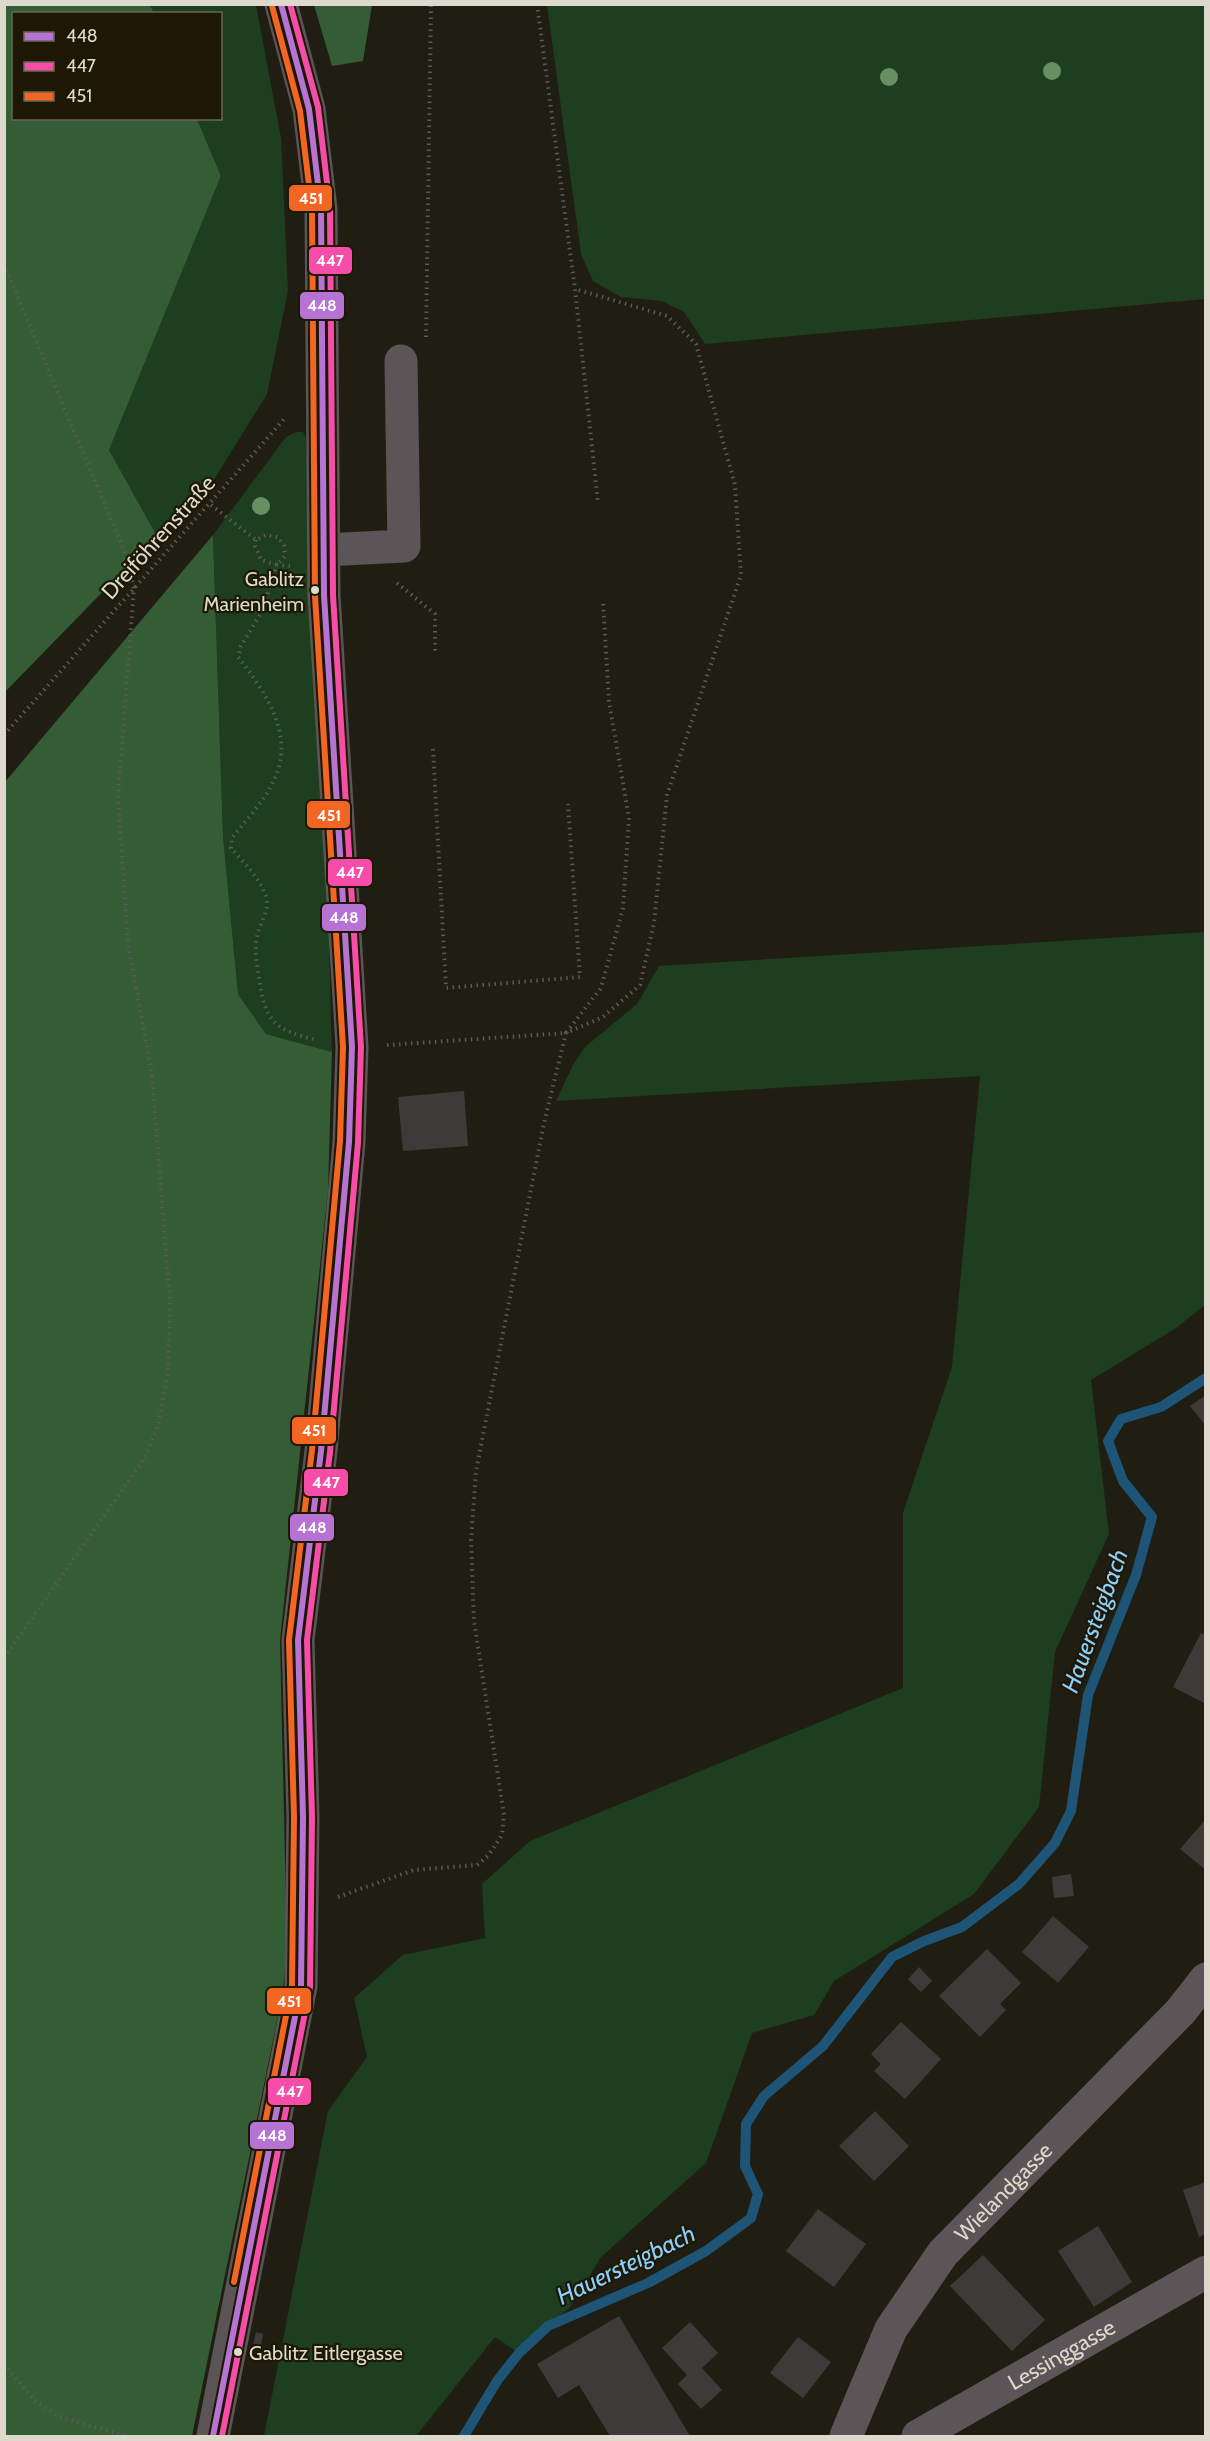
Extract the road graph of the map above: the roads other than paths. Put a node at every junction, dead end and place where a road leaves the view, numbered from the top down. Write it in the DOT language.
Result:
graph roads {
  1 [pos="281,4"];
  2 [pos="401,361"];
  3 [pos="324,550"];
  4 [pos="1206,1979"];
  5 [pos="1206,2272"];
  6 [pos="213,2436"];
  7 [pos="846,2436"];
  8 [pos="918,2436"];
  1 -- 3 [label="street"];
  2 -- 3 [label="street"];
  3 -- 6 [label="street"];
  4 -- 7 [label="street, Wielandgasse"];
  5 -- 8 [label="street, Lessinggasse"];
}
